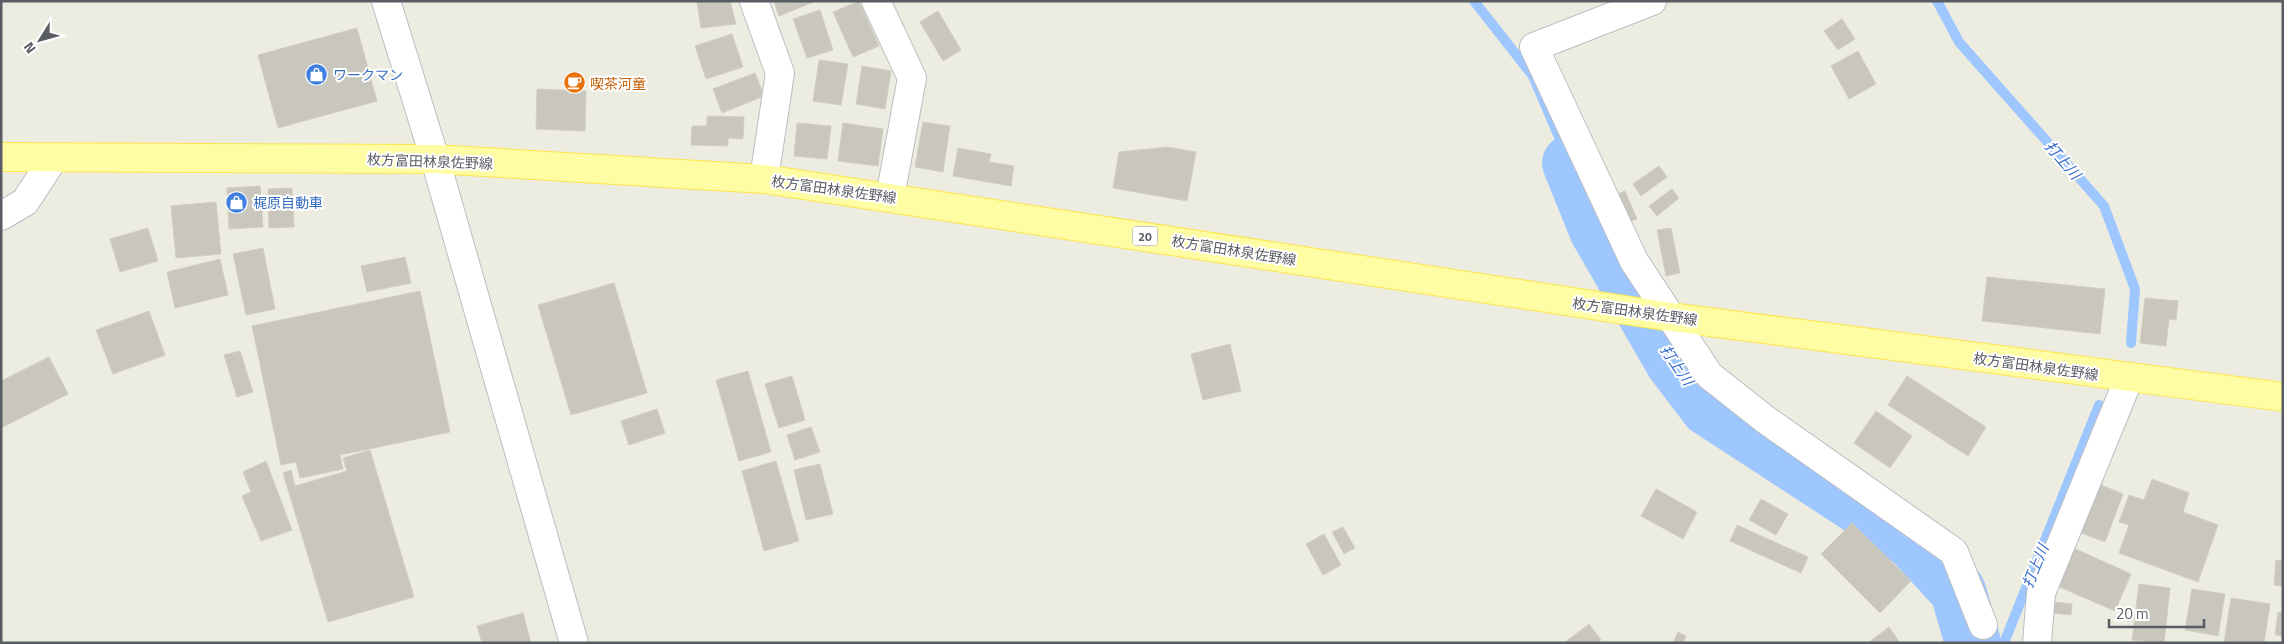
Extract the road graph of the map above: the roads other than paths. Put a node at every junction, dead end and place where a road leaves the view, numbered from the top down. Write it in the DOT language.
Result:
graph roads {
  1 [pos="386,1"];
  2 [pos="754,1"];
  3 [pos="876,1"];
  4 [pos="1652,1"];
  5 [pos="1,157"];
  6 [pos="52,159"];
  7 [pos="435,159"];
  8 [pos="764,179"];
  9 [pos="890,197"];
  10 [pos="1,216"];
  11 [pos="1671,317"];
  12 [pos="2129,378"];
  13 [pos="2283,397"];
  14 [pos="1983,625"];
  15 [pos="574,643"];
  16 [pos="2037,643"];
  1 -- 7 [label="street"];
  2 -- 8 [label="street"];
  3 -- 9 [label="street"];
  4 -- 11 [label="street"];
  5 -- 6 [label="main road, 枚方富田林泉佐野線 / 20"];
  6 -- 7 [label="main road, 枚方富田林泉佐野線 / 20"];
  6 -- 10 [label="street"];
  7 -- 8 [label="main road, 枚方富田林泉佐野線 / 20"];
  7 -- 15 [label="street"];
  8 -- 9 [label="main road, 枚方富田林泉佐野線 / 20"];
  9 -- 11 [label="main road, 枚方富田林泉佐野線 / 20"];
  11 -- 12 [label="main road, 枚方富田林泉佐野線 / 20"];
  11 -- 14 [label="street"];
  12 -- 13 [label="main road, 枚方富田林泉佐野線 / 20"];
  12 -- 16 [label="street"];
}
